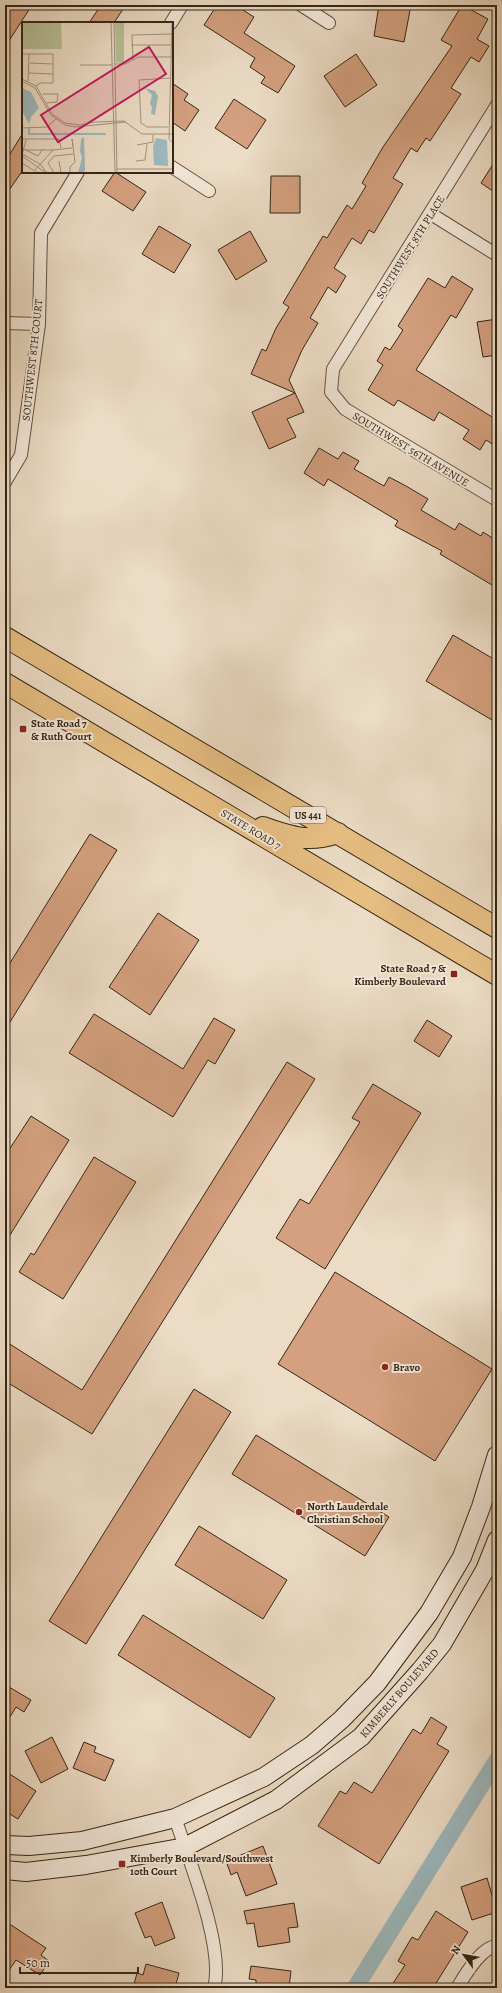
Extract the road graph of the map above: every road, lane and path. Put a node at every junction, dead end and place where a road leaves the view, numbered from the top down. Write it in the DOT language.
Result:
graph roads {
  1 [pos="182,5"];
  2 [pos="301,5"];
  3 [pos="172,22"];
  4 [pos="329,23"];
  5 [pos="497,105"];
  6 [pos="173,168"];
  7 [pos="77,173"];
  8 [pos="209,191"];
  9 [pos="431,214"];
  10 [pos="497,255"];
  11 [pos="5,323"];
  12 [pos="39,324"];
  13 [pos="331,392"];
  14 [pos="5,482"];
  15 [pos="497,500"];
  16 [pos="5,637"];
  17 [pos="5,683"];
  18 [pos="224,813"];
  19 [pos="338,833"];
  20 [pos="497,928"];
  21 [pos="497,975"];
  22 [pos="497,1455"];
  23 [pos="497,1540"];
  24 [pos="175,1818"];
  25 [pos="68,1842"];
  26 [pos="5,1845"];
  27 [pos="185,1847"];
  28 [pos="70,1866"];
  29 [pos="5,1870"];
  30 [pos="494,1946"];
  31 [pos="214,1988"];
  32 [pos="457,1988"];
  1 -- 3 [label="street"];
  2 -- 4 [label="street"];
  5 -- 9 [label="street, SOUTHWEST 8TH PLACE"];
  6 -- 8 [label="street"];
  7 -- 12 [label="street, SOUTHWEST 8TH COURT"];
  9 -- 10 [label="street"];
  9 -- 13 [label="street, SOUTHWEST 8TH PLACE"];
  11 -- 12 [label="street"];
  12 -- 14 [label="street, SOUTHWEST 8TH COURT"];
  13 -- 15 [label="street, SOUTHWEST 56TH AVENUE"];
  16 -- 19 [label="main road, US 441"];
  17 -- 18 [label="main road, STATE ROAD 7"];
  18 -- 19 [label="main road"];
  18 -- 21 [label="main road, STATE ROAD 7"];
  19 -- 20 [label="main road, US 441"];
  22 -- 24 [label="street"];
  23 -- 27 [label="street, KIMBERLY BOULEVARD"];
  24 -- 25 [label="street"];
  24 -- 27 [label="street"];
  25 -- 26 [label="street"];
  25 -- 28 [label="street"];
  27 -- 28 [label="street, KIMBERLY BOULEVARD"];
  27 -- 31 [label="street"];
  28 -- 29 [label="street, KIMBERLY BOULEVARD"];
  30 -- 32 [label="street"];
}
